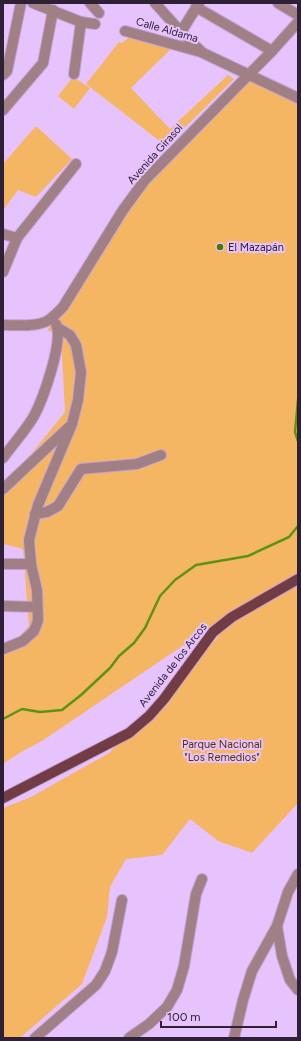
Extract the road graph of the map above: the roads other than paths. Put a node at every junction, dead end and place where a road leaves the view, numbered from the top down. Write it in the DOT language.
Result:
graph roads {
  1 [pos="21,3"];
  2 [pos="33,3"];
  3 [pos="90,3"];
  4 [pos="155,3"];
  5 [pos="278,3"];
  6 [pos="198,5"];
  7 [pos="53,10"];
  8 [pos="99,13"];
  9 [pos="81,22"];
  10 [pos="298,22"];
  11 [pos="94,24"];
  12 [pos="125,31"];
  13 [pos="181,32"];
  14 [pos="272,51"];
  15 [pos="203,53"];
  16 [pos="4,73"];
  17 [pos="74,74"];
  18 [pos="249,75"];
  19 [pos="298,98"];
  20 [pos="3,110"];
  21 [pos="76,164"];
  22 [pos="3,234"];
  23 [pos="17,238"];
  24 [pos="3,272"];
  25 [pos="53,317"];
  26 [pos="3,325"];
  27 [pos="58,328"];
  28 [pos="72,424"];
  29 [pos="161,455"];
  30 [pos="3,458"];
  31 [pos="3,489"];
  32 [pos="36,514"];
  33 [pos="3,564"];
  34 [pos="31,564"];
  35 [pos="298,579"];
  36 [pos="3,606"];
  37 [pos="37,607"];
  38 [pos="3,649"];
  39 [pos="3,798"];
  40 [pos="298,874"];
  41 [pos="202,879"];
  42 [pos="122,900"];
  43 [pos="278,926"];
  44 [pos="298,990"];
  45 [pos="35,1038"];
  46 [pos="129,1038"];
  47 [pos="234,1038"];
  1 -- 16 [label="street"];
  2 -- 7 [label="street"];
  3 -- 8 [label="street"];
  4 -- 13 [label="street"];
  5 -- 10 [label="street"];
  6 -- 13 [label="street"];
  6 -- 14 [label="street"];
  7 -- 9 [label="street"];
  7 -- 20 [label="street"];
  9 -- 11 [label="street"];
  9 -- 17 [label="street"];
  10 -- 14 [label="street, Avenida Girasol"];
  12 -- 15 [label="street, Calle Aldama"];
  13 -- 15 [label="street"];
  14 -- 18 [label="street, Avenida Girasol"];
  15 -- 18 [label="street"];
  18 -- 19 [label="street"];
  18 -- 25 [label="street, Avenida Girasol"];
  21 -- 23 [label="street"];
  22 -- 23 [label="street"];
  23 -- 24 [label="street"];
  25 -- 26 [label="street, Avenida Girasol"];
  25 -- 27 [label="street"];
  27 -- 28 [label="street"];
  27 -- 30 [label="street"];
  28 -- 31 [label="street"];
  28 -- 32 [label="street"];
  29 -- 32 [label="street"];
  32 -- 34 [label="street"];
  33 -- 34 [label="street"];
  34 -- 37 [label="street"];
  35 -- 39 [label="main road, Avenida de los Arcos"];
  36 -- 37 [label="street"];
  37 -- 38 [label="street"];
  40 -- 43 [label="street"];
  41 -- 46 [label="street"];
  42 -- 45 [label="street"];
  43 -- 44 [label="street"];
  43 -- 47 [label="street"];
}
